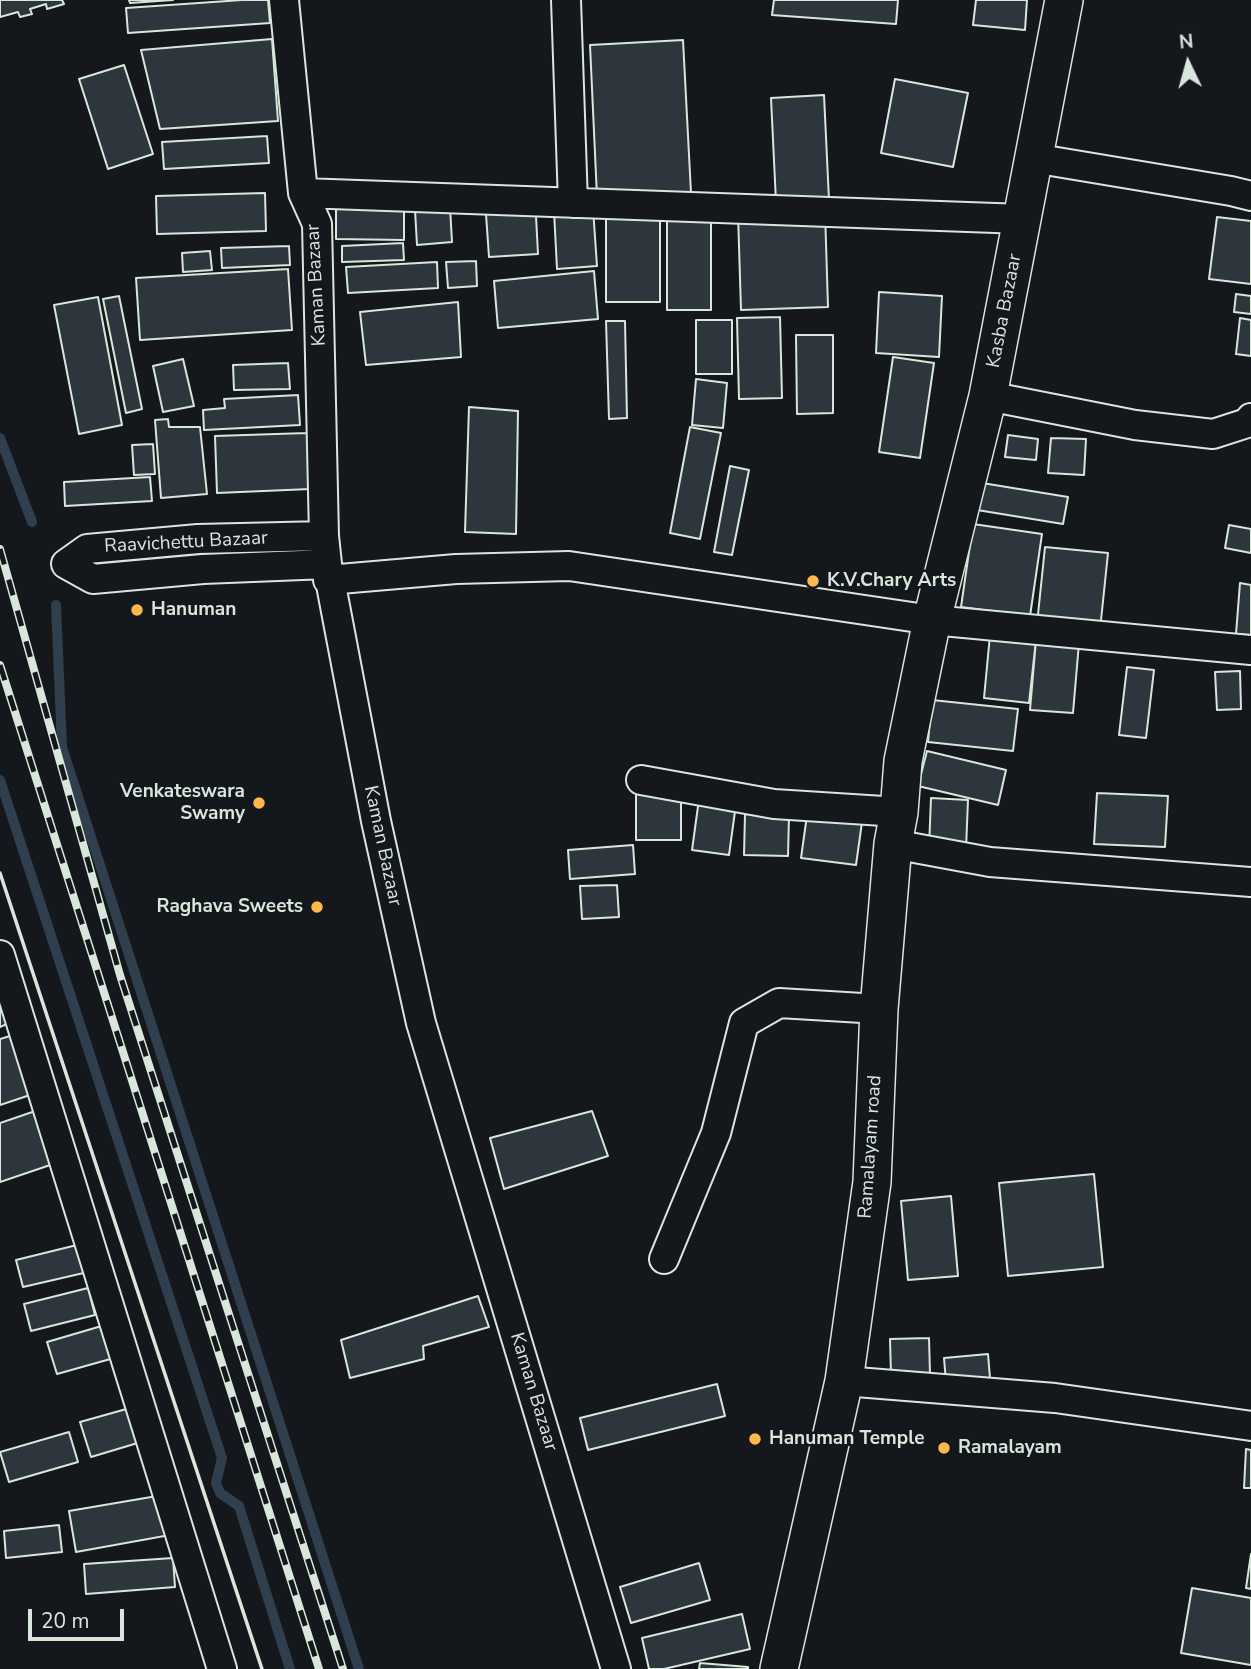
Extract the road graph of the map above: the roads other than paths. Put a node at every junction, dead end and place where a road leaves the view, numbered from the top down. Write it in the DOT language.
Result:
graph roads {
  1 [pos="284,0"];
  2 [pos="566,0"];
  3 [pos="1064,0"];
  4 [pos="1033,158"];
  5 [pos="303,193"];
  6 [pos="1251,196"];
  7 [pos="573,203"];
  8 [pos="1023,219"];
  9 [pos="988,396"];
  10 [pos="1251,418"];
  11 [pos="326,560"];
  12 [pos="932,620"];
  13 [pos="1251,650"];
  14 [pos="640,780"];
  15 [pos="896,828"];
  16 [pos="1251,882"];
  17 [pos="0,955"];
  18 [pos="879,1009"];
  19 [pos="664,1259"];
  20 [pos="844,1381"];
  21 [pos="1251,1426"];
  22 [pos="222,1669"];
  23 [pos="616,1669"];
  24 [pos="779,1669"];
  1 -- 5 [label="street, Kaman Bazaar"];
  2 -- 7 [label="street"];
  3 -- 4 [label="street, Kasba Bazaar"];
  4 -- 6 [label="street"];
  4 -- 8 [label="street, Kasba Bazaar"];
  5 -- 7 [label="street"];
  5 -- 11 [label="street, Kaman Bazaar"];
  7 -- 8 [label="street"];
  8 -- 9 [label="street, Kasba Bazaar"];
  9 -- 10 [label="street"];
  9 -- 12 [label="street, Kasba Bazaar"];
  11 -- 11 [label="street, Raavichettu Bazaar"];
  11 -- 12 [label="street"];
  11 -- 23 [label="street, Kaman Bazaar"];
  12 -- 13 [label="street"];
  12 -- 15 [label="street, Ramalayam road"];
  14 -- 15 [label="street"];
  15 -- 16 [label="street"];
  15 -- 18 [label="street, Ramalayam road"];
  17 -- 22 [label="street"];
  18 -- 19 [label="street"];
  18 -- 20 [label="street, Ramalayam road"];
  20 -- 21 [label="street"];
  20 -- 24 [label="street, Ramalayam road"];
}
